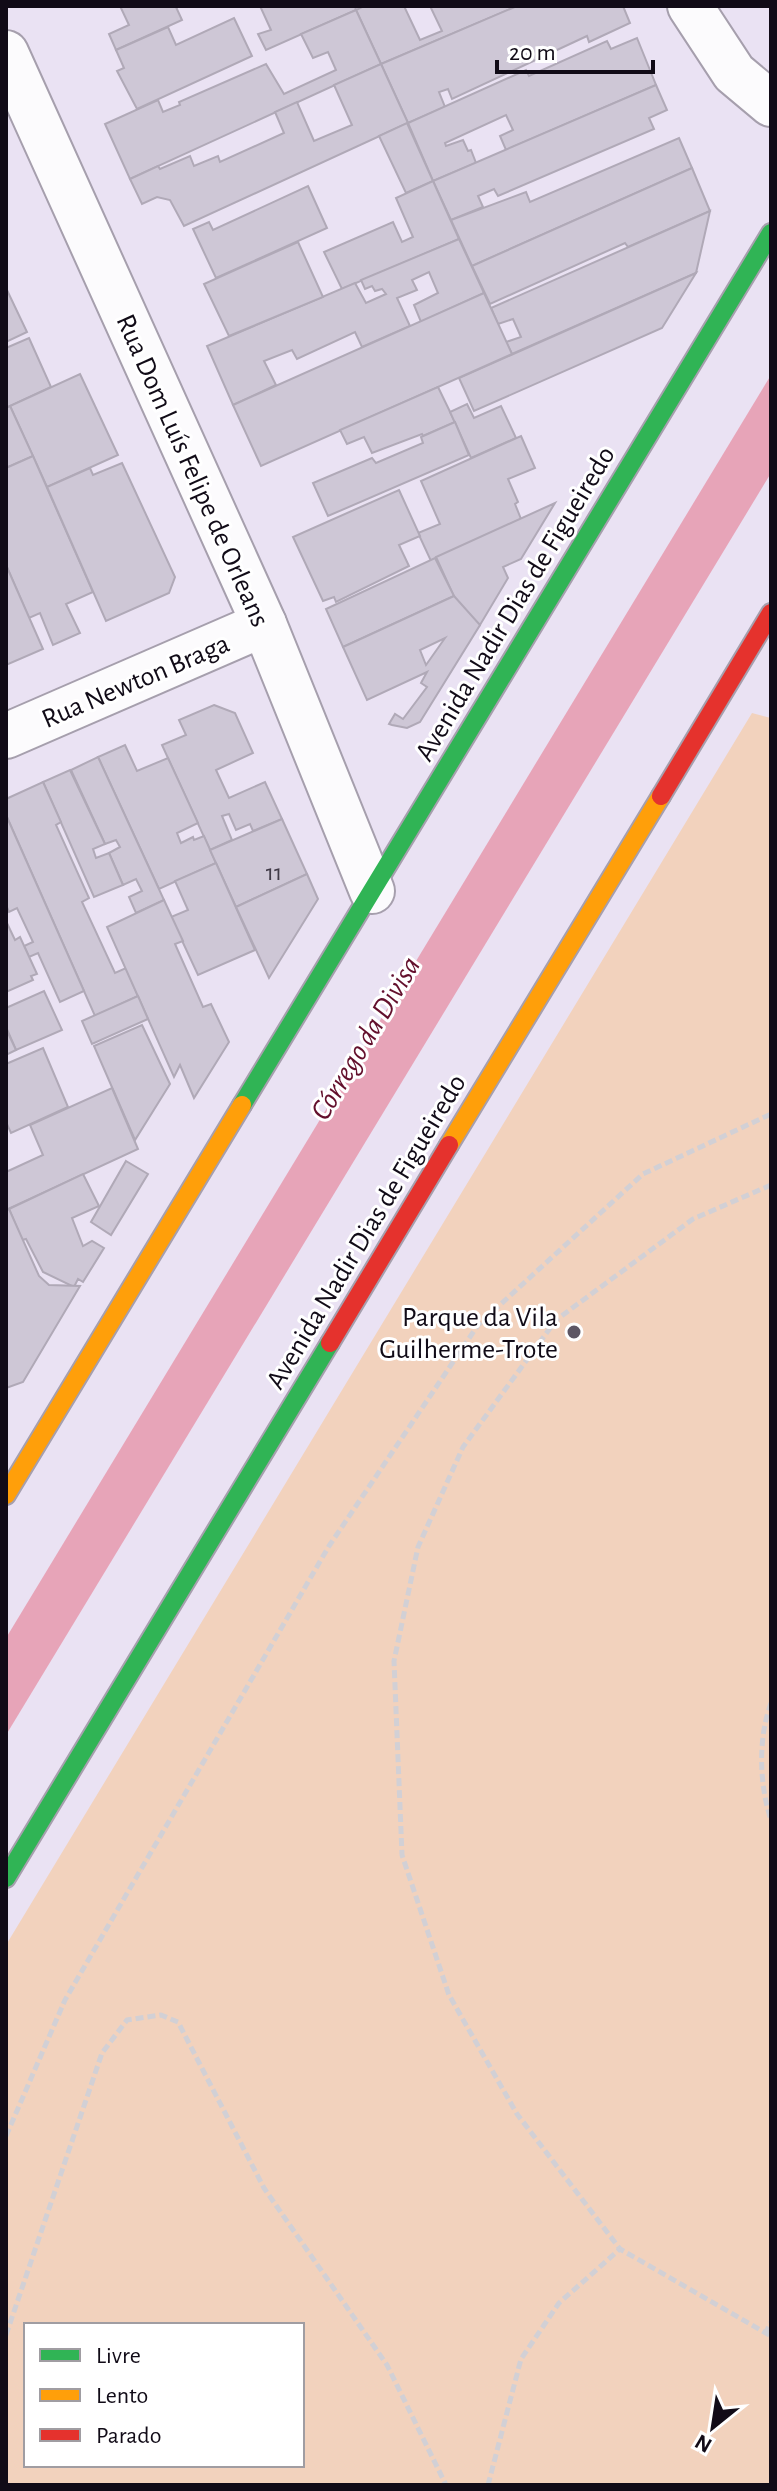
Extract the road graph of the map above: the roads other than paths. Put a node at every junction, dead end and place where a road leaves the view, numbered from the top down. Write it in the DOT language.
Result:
graph roads {
  1 [pos="690,6"];
  2 [pos="6,53"];
  3 [pos="771,104"];
  4 [pos="771,233"];
  5 [pos="771,613"];
  6 [pos="264,624"];
  7 [pos="6,736"];
  8 [pos="372,891"];
  9 [pos="6,1495"];
  10 [pos="6,1878"];
  1 -- 3 [label="street"];
  2 -- 6 [label="street, Rua Dom Luís Felipe de Orleans"];
  4 -- 8 [label="main road, Avenida Nadir Dias de Figueiredo"];
  5 -- 10 [label="main road, Avenida Nadir Dias de Figueiredo"];
  6 -- 7 [label="street, Rua Newton Braga"];
  6 -- 8 [label="street, Rua Dom Luís Felipe de Orleans"];
  8 -- 9 [label="main road, Avenida Nadir Dias de Figueiredo"];
}
